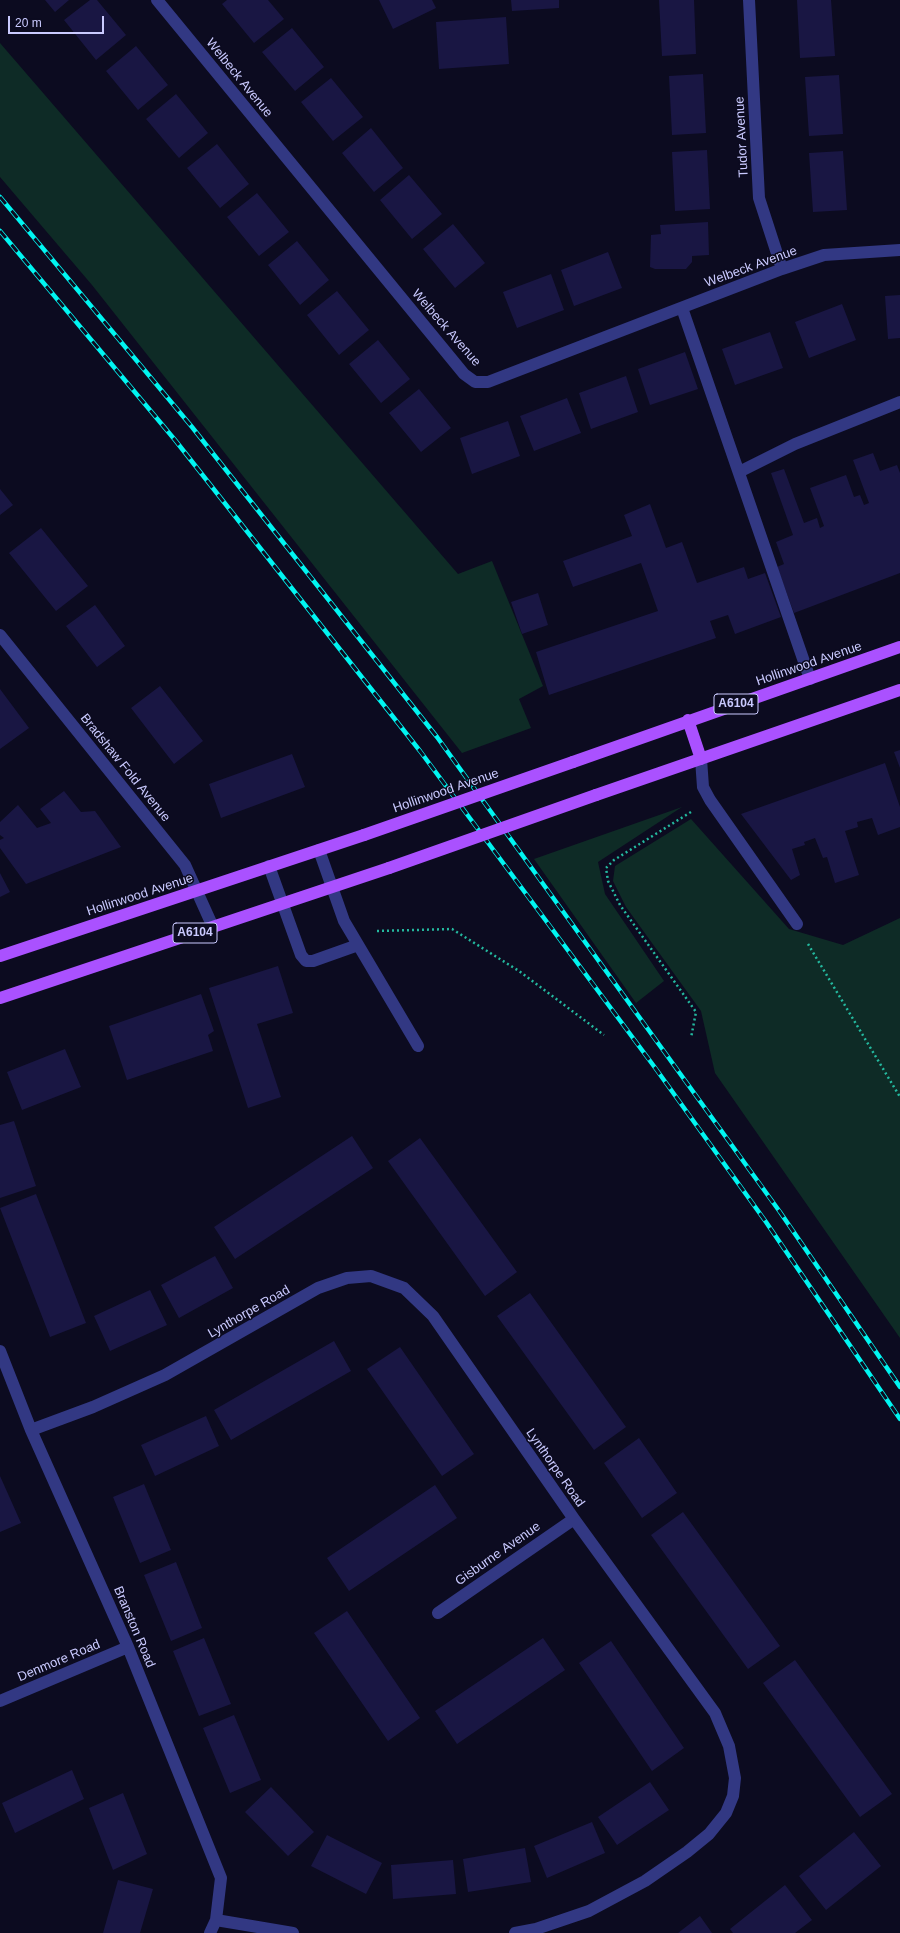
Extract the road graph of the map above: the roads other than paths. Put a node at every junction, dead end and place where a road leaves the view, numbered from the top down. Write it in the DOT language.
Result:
graph roads {
  1 [pos="157,0"];
  2 [pos="748,0"];
  3 [pos="900,250"];
  4 [pos="782,269"];
  5 [pos="682,308"];
  6 [pos="900,402"];
  7 [pos="739,472"];
  8 [pos="0,635"];
  9 [pos="900,647"];
  10 [pos="810,679"];
  11 [pos="900,690"];
  12 [pos="688,720"];
  13 [pos="701,760"];
  14 [pos="319,850"];
  15 [pos="269,866"];
  16 [pos="332,888"];
  17 [pos="198,890"];
  18 [pos="283,904"];
  19 [pos="797,924"];
  20 [pos="213,927"];
  21 [pos="358,945"];
  22 [pos="0,956"];
  23 [pos="0,998"];
  24 [pos="418,1046"];
  25 [pos="0,1351"];
  26 [pos="31,1430"];
  27 [pos="574,1519"];
  28 [pos="438,1613"];
  29 [pos="128,1647"];
  30 [pos="0,1701"];
  31 [pos="216,1920"];
  32 [pos="210,1933"];
  33 [pos="293,1933"];
  34 [pos="515,1933"];
  1 -- 5 [label="street, Welbeck Avenue"];
  2 -- 4 [label="street, Tudor Avenue"];
  3 -- 4 [label="street, Welbeck Avenue"];
  4 -- 5 [label="street, Welbeck Avenue"];
  5 -- 7 [label="street"];
  6 -- 7 [label="street"];
  7 -- 10 [label="street"];
  8 -- 17 [label="street, Bradshaw Fold Avenue"];
  9 -- 10 [label="main road, Hollinwood Avenue / A6104"];
  10 -- 12 [label="main road, Hollinwood Avenue / A6104"];
  11 -- 13 [label="main road, A6104"];
  12 -- 13 [label="main road"];
  12 -- 14 [label="main road, Hollinwood Avenue / A6104, bridge"];
  13 -- 16 [label="main road, A6104, bridge"];
  13 -- 19 [label="street"];
  14 -- 15 [label="main road, Hollinwood Avenue"];
  14 -- 16 [label="street"];
  15 -- 17 [label="main road, Hollinwood Avenue"];
  15 -- 18 [label="street"];
  16 -- 18 [label="main road, A6104"];
  16 -- 21 [label="street"];
  17 -- 20 [label="street, Bradshaw Fold Avenue"];
  17 -- 22 [label="main road, Hollinwood Avenue"];
  18 -- 20 [label="main road, A6104"];
  18 -- 21 [label="street"];
  20 -- 23 [label="main road, A6104"];
  21 -- 24 [label="street"];
  25 -- 26 [label="street, Branston Road"];
  26 -- 27 [label="street, Lynthorpe Road"];
  26 -- 29 [label="street, Branston Road"];
  27 -- 28 [label="street, Gisburne Avenue"];
  27 -- 34 [label="street, Lynthorpe Road"];
  29 -- 30 [label="street, Denmore Road"];
  29 -- 31 [label="street, Branston Road"];
  31 -- 32 [label="street, Branston Road"];
  31 -- 33 [label="street"];
}
